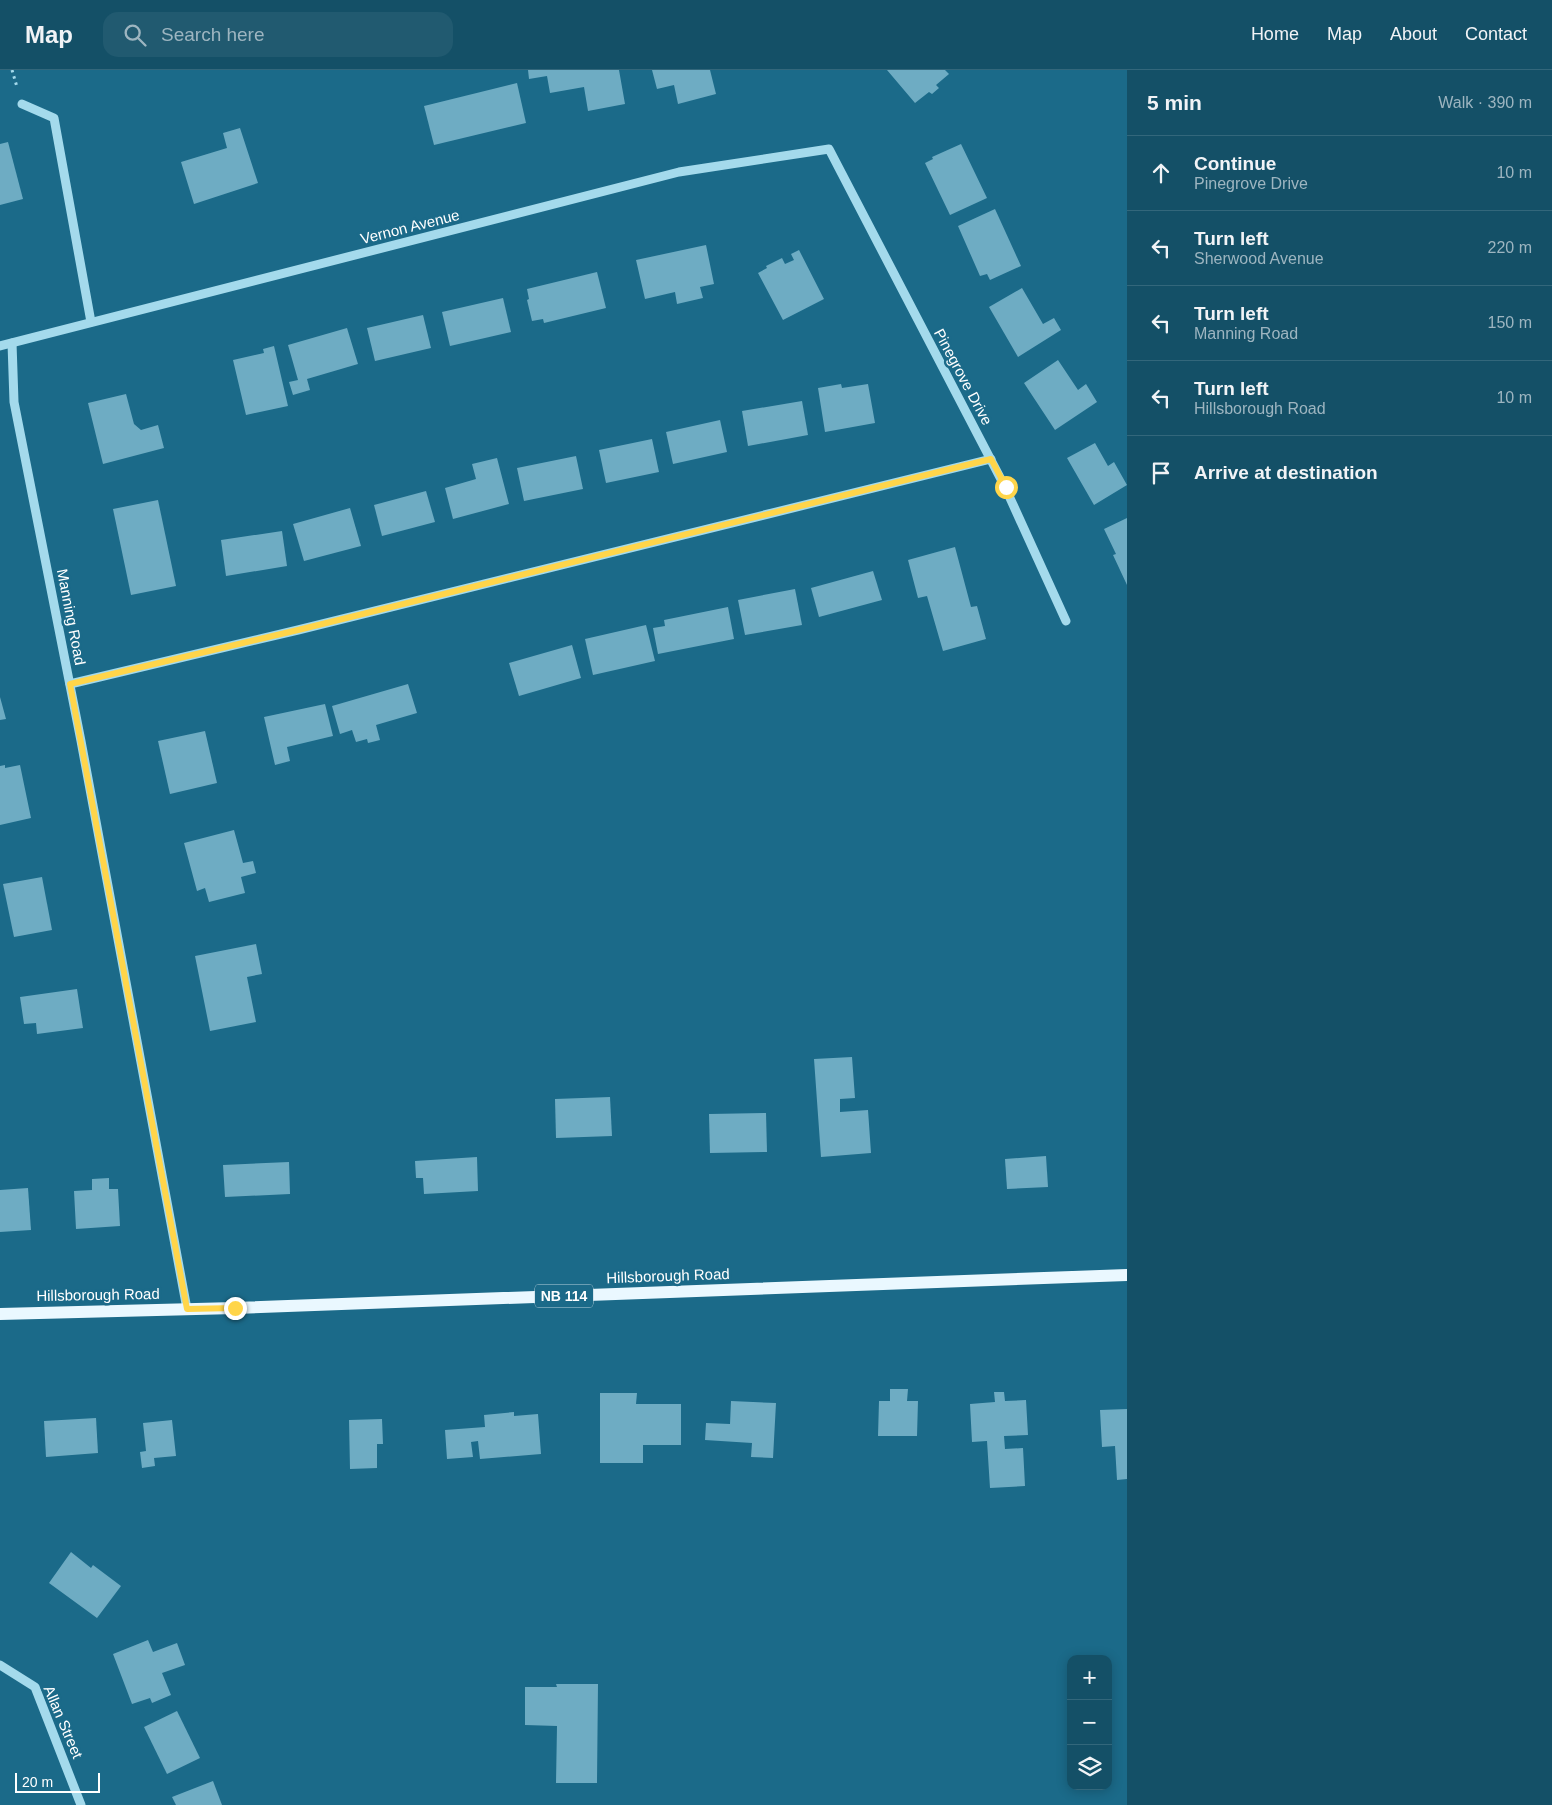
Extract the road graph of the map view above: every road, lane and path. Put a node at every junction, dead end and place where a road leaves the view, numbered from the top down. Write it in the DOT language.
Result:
graph roads {
  1 [pos="22,104"];
  2 [pos="829,149"];
  3 [pos="91,322"];
  4 [pos="12,343"];
  5 [pos="0,346"];
  6 [pos="991,459"];
  7 [pos="1066,621"];
  8 [pos="70,684"];
  9 [pos="1127,1275"];
  10 [pos="187,1309"];
  11 [pos="0,1314"];
  12 [pos="0,1665"];
  13 [pos="81,1805"];
  1 -- 3 [label="street"];
  2 -- 3 [label="street, Vernon Avenue"];
  2 -- 6 [label="street, Pinegrove Drive"];
  3 -- 4 [label="street, Vernon Avenue"];
  4 -- 5 [label="street, Vernon Avenue"];
  4 -- 8 [label="street, Manning Road"];
  6 -- 7 [label="street, Pinegrove Drive"];
  6 -- 8 [label="street"];
  8 -- 10 [label="street, Manning Road"];
  9 -- 10 [label="main road, Hillsborough Road / NB 114"];
  10 -- 11 [label="main road, Hillsborough Road / NB 114"];
  12 -- 13 [label="street, Allan Street"];
}
